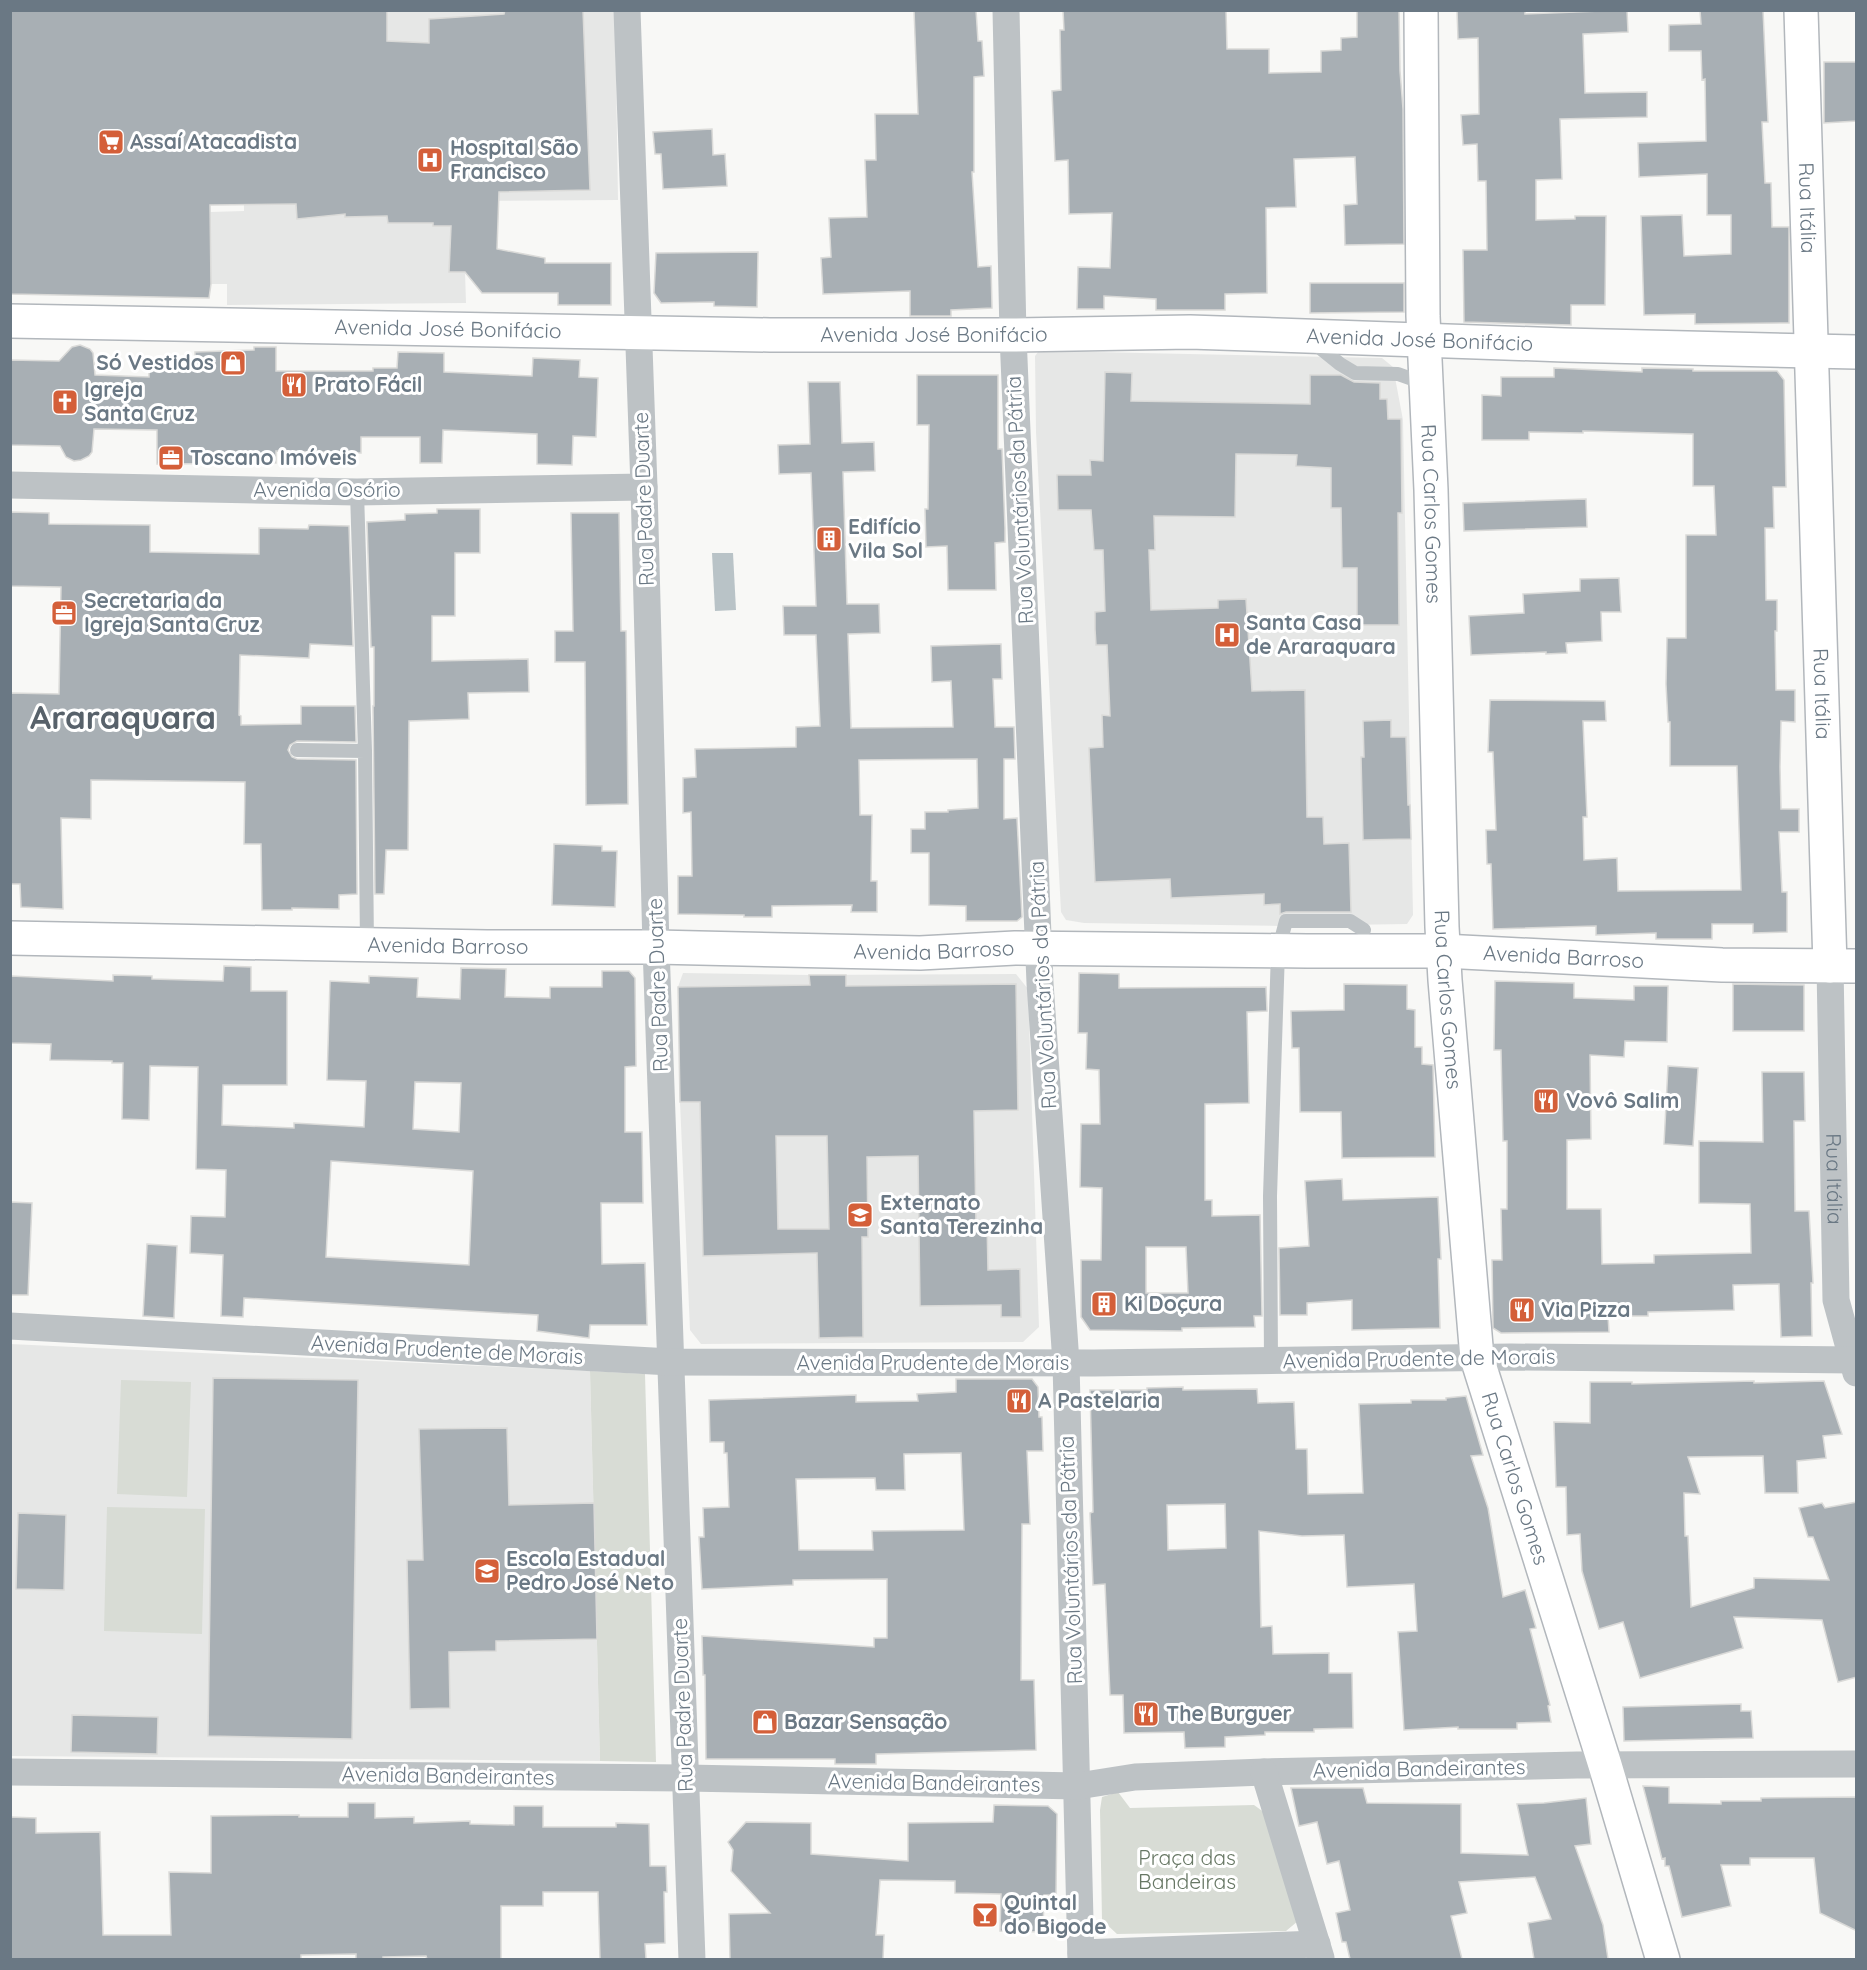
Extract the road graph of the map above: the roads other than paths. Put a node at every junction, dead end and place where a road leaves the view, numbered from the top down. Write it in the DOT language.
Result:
graph roads {
  1 [pos="627,10"];
  2 [pos="1006,10"];
  3 [pos="1421,10"];
  4 [pos="1800,10"];
  5 [pos="10,321"];
  6 [pos="639,332"];
  7 [pos="1013,335"];
  8 [pos="1304,335"];
  9 [pos="1424,339"];
  10 [pos="1811,352"];
  11 [pos="1857,352"];
  12 [pos="1426,384"];
  13 [pos="10,485"];
  14 [pos="644,487"];
  15 [pos="357,492"];
  16 [pos="297,750"];
  17 [pos="365,751"];
  18 [pos="1364,930"];
  19 [pos="10,938"];
  20 [pos="367,945"];
  21 [pos="656,947"];
  22 [pos="1040,948"];
  23 [pos="1278,951"];
  24 [pos="1443,951"];
  25 [pos="1843,966"];
  26 [pos="10,1326"];
  27 [pos="1477,1358"];
  28 [pos="1270,1361"];
  29 [pos="671,1362"];
  30 [pos="1066,1363"];
  31 [pos="1855,1365"];
  32 [pos="1857,1764"];
  33 [pos="1605,1765"];
  34 [pos="10,1772"];
  35 [pos="1264,1772"];
  36 [pos="686,1778"];
  37 [pos="1078,1786"];
  38 [pos="1319,1952"];
  39 [pos="1081,1956"];
  40 [pos="692,1959"];
  41 [pos="1664,1959"];
  1 -- 6 [label="street, Rua Padre Duarte"];
  2 -- 7 [label="street, Rua Voluntários da Pátria"];
  3 -- 9 [label="street, Rua Carlos Gomes"];
  4 -- 10 [label="street, Rua Itália"];
  5 -- 6 [label="street, Avenida José Bonifácio"];
  6 -- 7 [label="street, Avenida José Bonifácio"];
  6 -- 14 [label="street, Rua Padre Duarte"];
  7 -- 8 [label="street, Avenida José Bonifácio"];
  7 -- 22 [label="street, Rua Voluntários da Pátria"];
  8 -- 9 [label="street, Avenida José Bonifácio"];
  8 -- 12 [label="lane"];
  9 -- 10 [label="street, Avenida José Bonifácio"];
  9 -- 12 [label="street, Rua Carlos Gomes"];
  10 -- 11 [label="street, Avenida José Bonifácio"];
  10 -- 25 [label="street, Rua Itália"];
  12 -- 24 [label="street, Rua Carlos Gomes"];
  13 -- 15 [label="street, Avenida Osório"];
  14 -- 15 [label="street, Avenida Osório"];
  14 -- 21 [label="street, Rua Padre Duarte"];
  15 -- 17 [label="lane"];
  16 -- 17 [label="lane"];
  17 -- 20 [label="lane"];
  18 -- 23 [label="lane"];
  19 -- 20 [label="street, Avenida Barroso"];
  20 -- 21 [label="street, Avenida Barroso"];
  21 -- 22 [label="street, Avenida Barroso"];
  21 -- 29 [label="street, Rua Padre Duarte"];
  22 -- 23 [label="street, Avenida Barroso"];
  22 -- 30 [label="street, Rua Voluntários da Pátria"];
  23 -- 24 [label="street, Avenida Barroso"];
  23 -- 28 [label="lane"];
  24 -- 25 [label="street, Avenida Barroso"];
  24 -- 27 [label="street, Rua Carlos Gomes"];
  25 -- 31 [label="street, Rua Itália"];
  26 -- 29 [label="street, Avenida Prudente de Morais"];
  27 -- 28 [label="street, Avenida Prudente de Morais"];
  27 -- 31 [label="street, Avenida Prudente de Morais"];
  27 -- 33 [label="street, Rua Carlos Gomes"];
  28 -- 30 [label="street, Avenida Prudente de Morais"];
  29 -- 30 [label="street, Avenida Prudente de Morais"];
  29 -- 36 [label="street, Rua Padre Duarte"];
  30 -- 37 [label="street, Rua Voluntários da Pátria"];
  32 -- 33 [label="street, Avenida Bandeirantes"];
  33 -- 35 [label="street, Avenida Bandeirantes"];
  33 -- 41 [label="street, Rua Carlos Gomes"];
  34 -- 36 [label="street, Avenida Bandeirantes"];
  35 -- 37 [label="street, Avenida Bandeirantes"];
  35 -- 38 [label="street"];
  36 -- 37 [label="street, Avenida Bandeirantes"];
  36 -- 40 [label="street, Rua Padre Duarte"];
  37 -- 39 [label="street, Rua Voluntários da Pátria"];
  38 -- 39 [label="street"];
}
